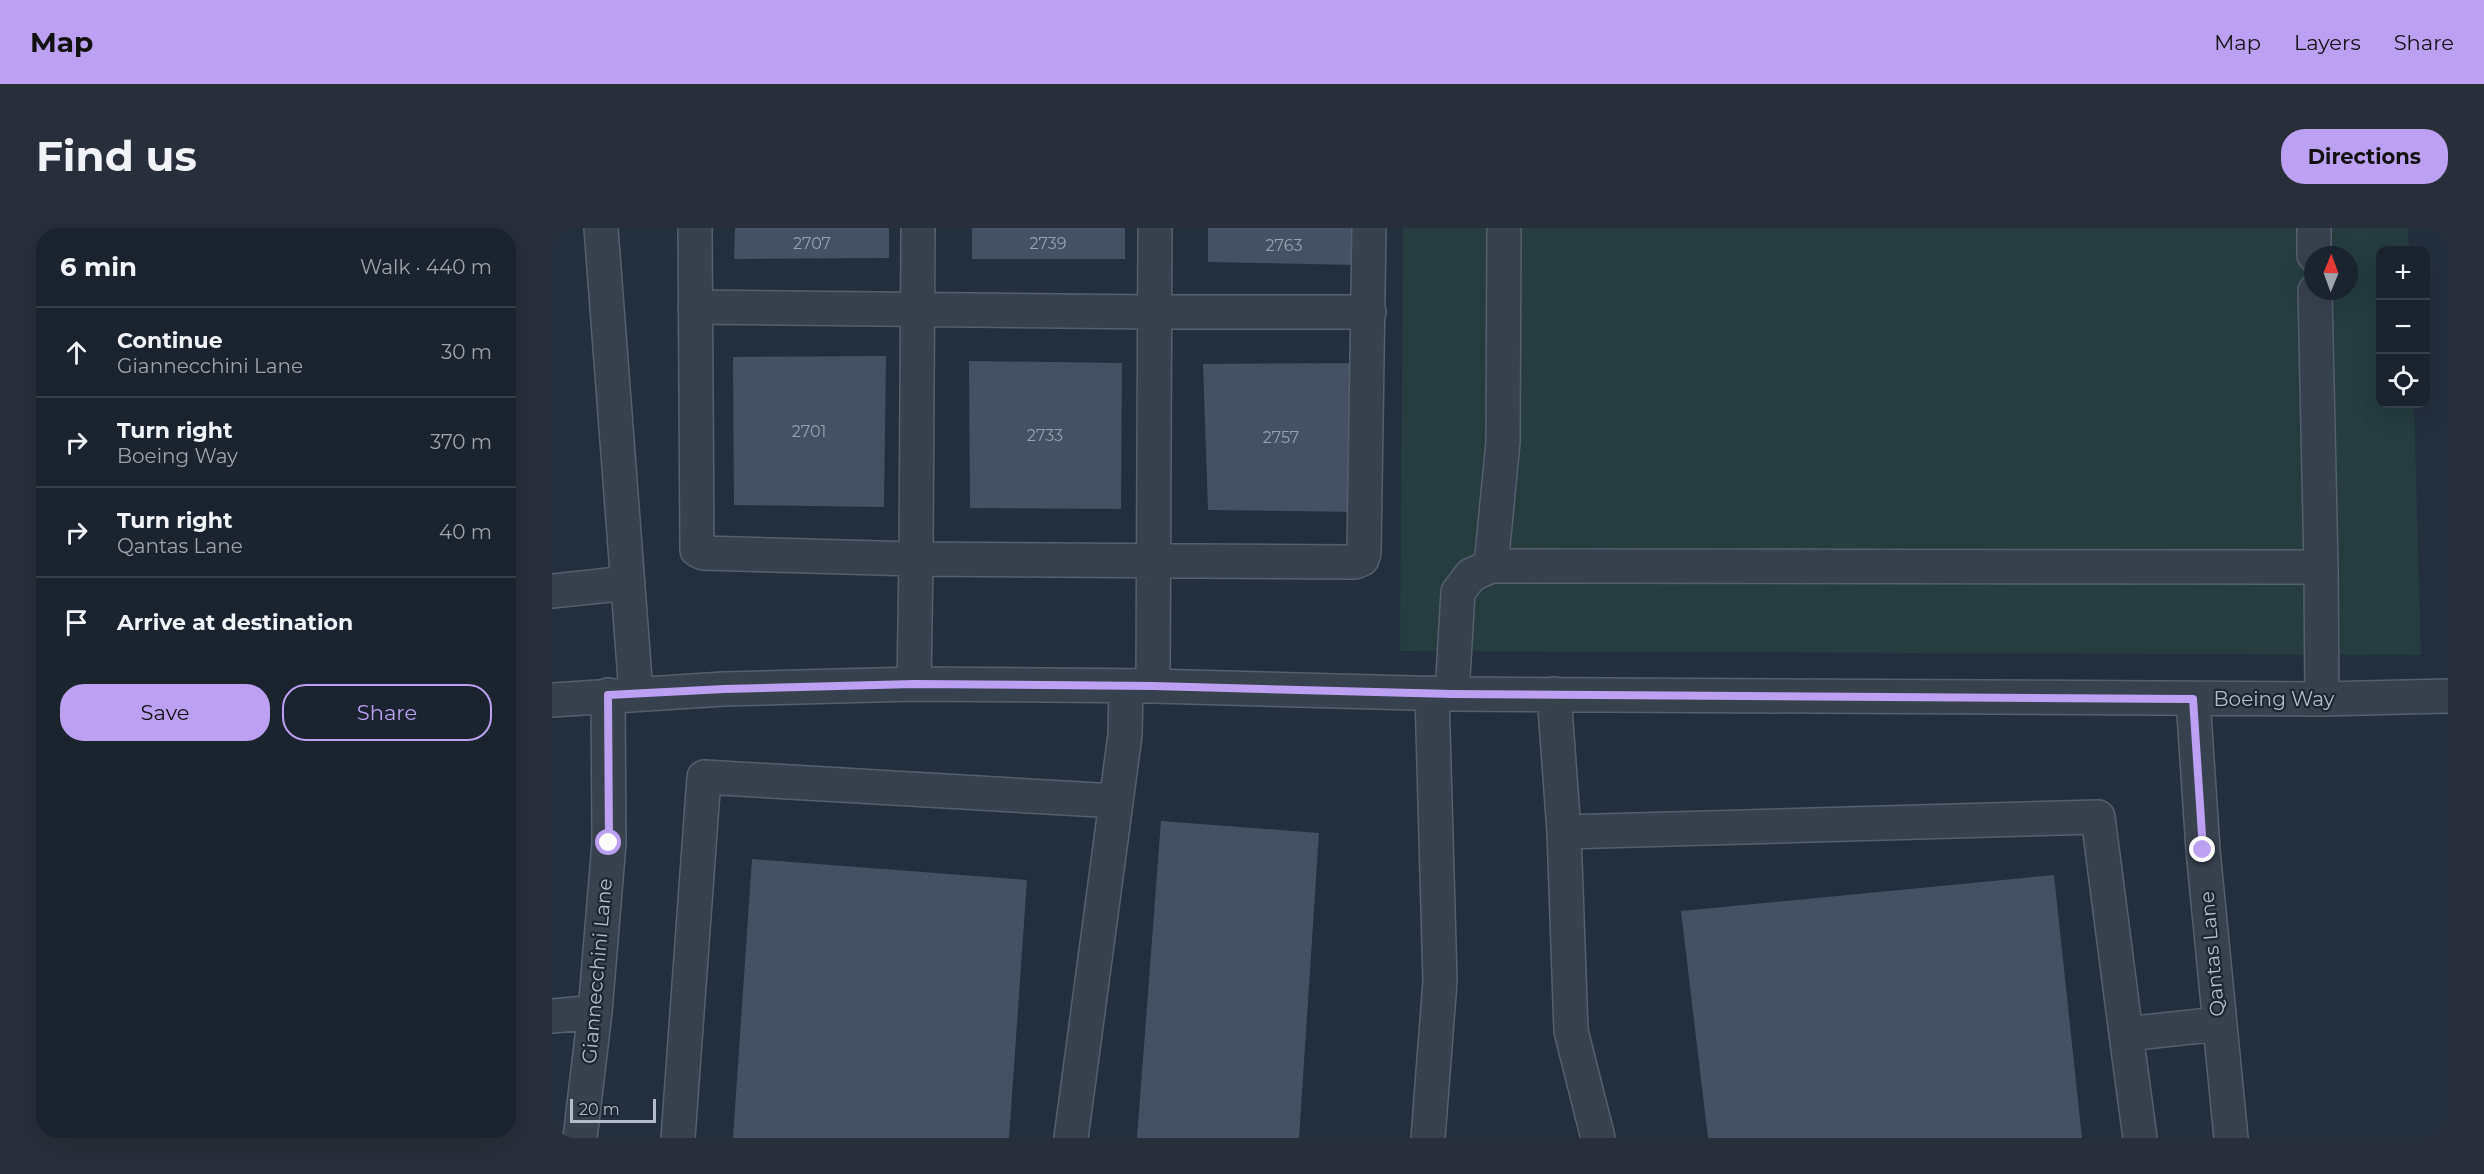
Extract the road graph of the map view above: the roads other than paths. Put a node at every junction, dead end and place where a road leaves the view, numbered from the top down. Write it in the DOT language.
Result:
graph roads {
  1 [pos="601,228"];
  2 [pos="695,228"];
  3 [pos="918,228"];
  4 [pos="1155,228"];
  5 [pos="1369,228"];
  6 [pos="1504,228"];
  7 [pos="2314,228"];
  8 [pos="2314,246"];
  9 [pos="2315,300"];
  10 [pos="695,308"];
  11 [pos="918,309"];
  12 [pos="1154,312"];
  13 [pos="1369,312"];
  14 [pos="916,559"];
  15 [pos="1153,560"];
  16 [pos="1491,566"];
  17 [pos="2321,567"];
  18 [pos="628,583"];
  19 [pos="552,591"];
  20 [pos="914,684"];
  21 [pos="1139,686"];
  22 [pos="1442,693"];
  23 [pos="622,694"];
  24 [pos="1554,694"];
  25 [pos="2448,696"];
  26 [pos="2193,699"];
  27 [pos="2322,699"];
  28 [pos="552,700"];
  29 [pos="1116,801"];
  30 [pos="1564,832"];
  31 [pos="595,1012"];
  32 [pos="552,1016"];
  33 [pos="2219,1024"];
  34 [pos="2126,1034"];
  35 [pos="580,1138"];
  36 [pos="678,1138"];
  37 [pos="1071,1138"];
  38 [pos="1428,1138"];
  39 [pos="1598,1138"];
  40 [pos="2140,1138"];
  41 [pos="2231,1138"];
  1 -- 18 [label="street, Giannecchini Lane"];
  2 -- 10 [label="street"];
  3 -- 11 [label="street"];
  4 -- 12 [label="street"];
  5 -- 13 [label="street"];
  6 -- 16 [label="street"];
  7 -- 8 [label="street"];
  9 -- 17 [label="street"];
  10 -- 11 [label="street"];
  10 -- 14 [label="street"];
  11 -- 12 [label="street"];
  11 -- 14 [label="street"];
  12 -- 13 [label="street"];
  12 -- 15 [label="street"];
  13 -- 15 [label="street"];
  14 -- 15 [label="street"];
  14 -- 20 [label="street"];
  15 -- 21 [label="street"];
  16 -- 17 [label="street"];
  16 -- 22 [label="street"];
  17 -- 27 [label="street"];
  18 -- 19 [label="street"];
  18 -- 23 [label="street, Giannecchini Lane"];
  20 -- 21 [label="street, Boeing Way"];
  20 -- 23 [label="street, Boeing Way"];
  21 -- 22 [label="street, Boeing Way"];
  21 -- 29 [label="street"];
  22 -- 24 [label="street, Boeing Way"];
  22 -- 38 [label="street"];
  23 -- 28 [label="street, Boeing Way"];
  23 -- 31 [label="street, Giannecchini Lane"];
  24 -- 26 [label="street, Boeing Way"];
  24 -- 30 [label="street"];
  25 -- 27 [label="street, Boeing Way"];
  26 -- 27 [label="street, Boeing Way"];
  26 -- 33 [label="street, Qantas Lane"];
  29 -- 36 [label="street"];
  29 -- 37 [label="street"];
  30 -- 34 [label="street"];
  30 -- 39 [label="street"];
  31 -- 32 [label="street"];
  31 -- 35 [label="street, Giannecchini Lane"];
  33 -- 34 [label="street"];
  33 -- 41 [label="street, Qantas Lane"];
  34 -- 40 [label="street"];
}
